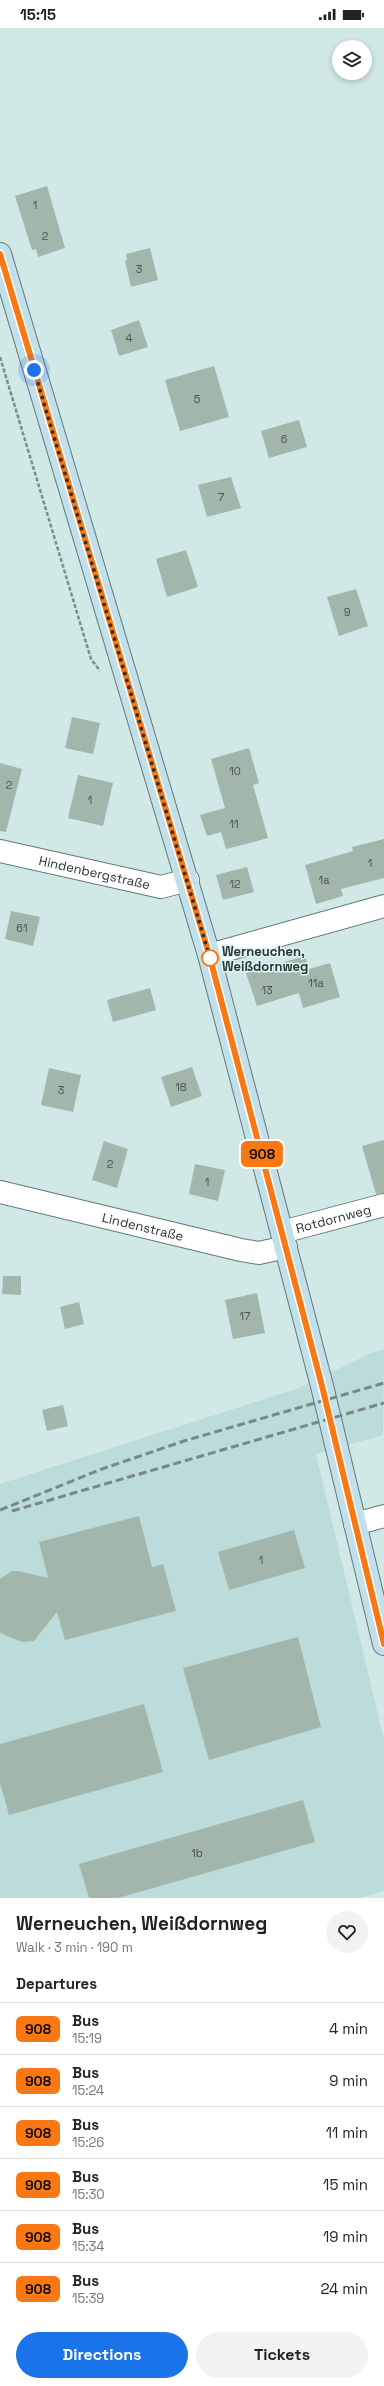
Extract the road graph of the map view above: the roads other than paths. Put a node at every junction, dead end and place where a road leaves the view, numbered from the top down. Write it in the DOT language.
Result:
graph roads {
  1 [pos="0,254"];
  2 [pos="0,851"];
  3 [pos="188,880"];
  4 [pos="384,906"];
  5 [pos="209,954"];
  6 [pos="0,1192"];
  7 [pos="384,1205"];
  8 [pos="284,1239"];
  9 [pos="384,1516"];
  10 [pos="355,1524"];
  11 [pos="384,1644"];
  1 -- 3 [label="main road"];
  2 -- 3 [label="street, Hindenbergstraße"];
  3 -- 5 [label="main road"];
  4 -- 5 [label="street"];
  5 -- 8 [label="main road"];
  6 -- 8 [label="street, Lindenstraße"];
  7 -- 8 [label="street, Rotdornweg"];
  8 -- 10 [label="main road"];
  9 -- 10 [label="street"];
  10 -- 11 [label="main road"];
}
